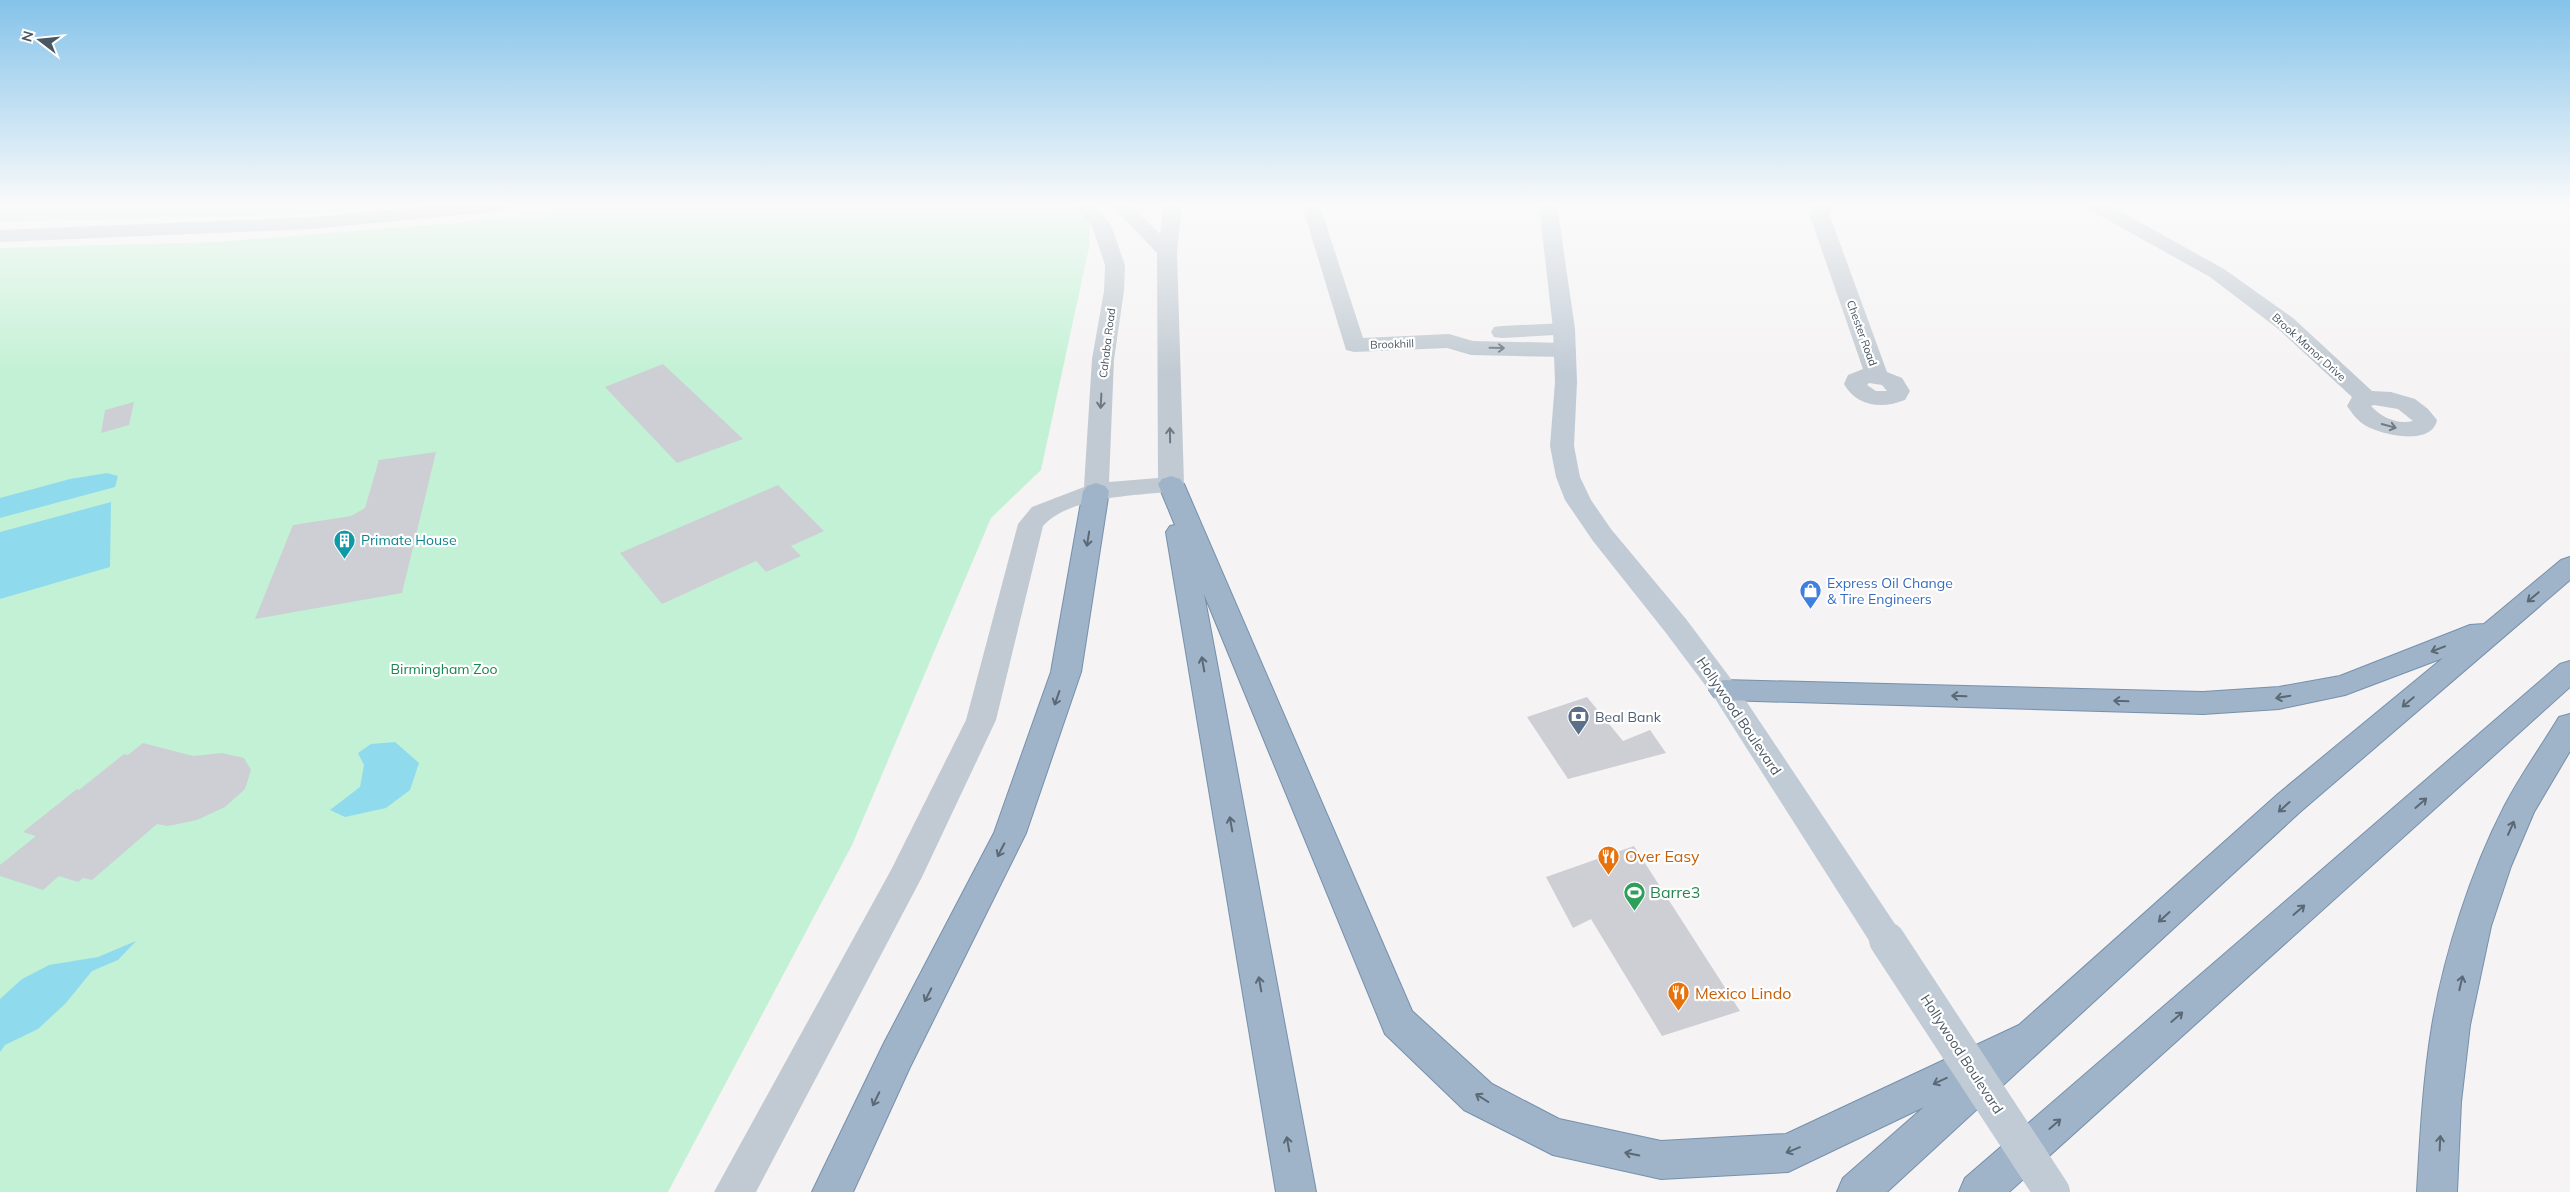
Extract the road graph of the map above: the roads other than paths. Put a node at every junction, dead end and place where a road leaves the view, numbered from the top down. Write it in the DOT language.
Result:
graph roads {
  1 [pos="1113,261"];
  2 [pos="1167,261"];
  3 [pos="1328,261"];
  4 [pos="1555,261"];
  5 [pos="1836,261"];
  6 [pos="2195,261"];
  7 [pos="1564,339"];
  8 [pos="1877,376"];
  9 [pos="2366,398"];
  10 [pos="1171,484"];
  11 [pos="1096,491"];
  12 [pos="2570,566"];
  13 [pos="2500,625"];
  14 [pos="2570,671"];
  15 [pos="1724,690"];
  16 [pos="2570,725"];
  17 [pos="2032,1038"];
  18 [pos="734,1192"];
  19 [pos="832,1192"];
  20 [pos="1296,1192"];
  21 [pos="1857,1192"];
  22 [pos="1980,1192"];
  23 [pos="2052,1192"];
  24 [pos="2437,1192"];
  1 -- 11 [label="street, Cahaba Road, one-way"];
  10 -- 2 [label="street, one-way"];
  3 -- 7 [label="street, Brookhill"];
  4 -- 7 [label="main road, Hollywood Boulevard"];
  5 -- 8 [label="street, Chester Road"];
  6 -- 9 [label="street, Brook Manor Drive"];
  7 -- 15 [label="main road, Hollywood Boulevard"];
  10 -- 11 [label="street"];
  17 -- 10 [label="highway, one-way"];
  20 -- 10 [label="highway, one-way"];
  11 -- 18 [label="street"];
  11 -- 19 [label="highway, one-way"];
  12 -- 13 [label="highway, one-way"];
  13 -- 15 [label="highway, one-way"];
  13 -- 17 [label="highway, one-way"];
  22 -- 14 [label="highway, one-way"];
  15 -- 23 [label="main road, Hollywood Boulevard, bridge"];
  24 -- 16 [label="highway, one-way"];
  17 -- 21 [label="highway"];
}
